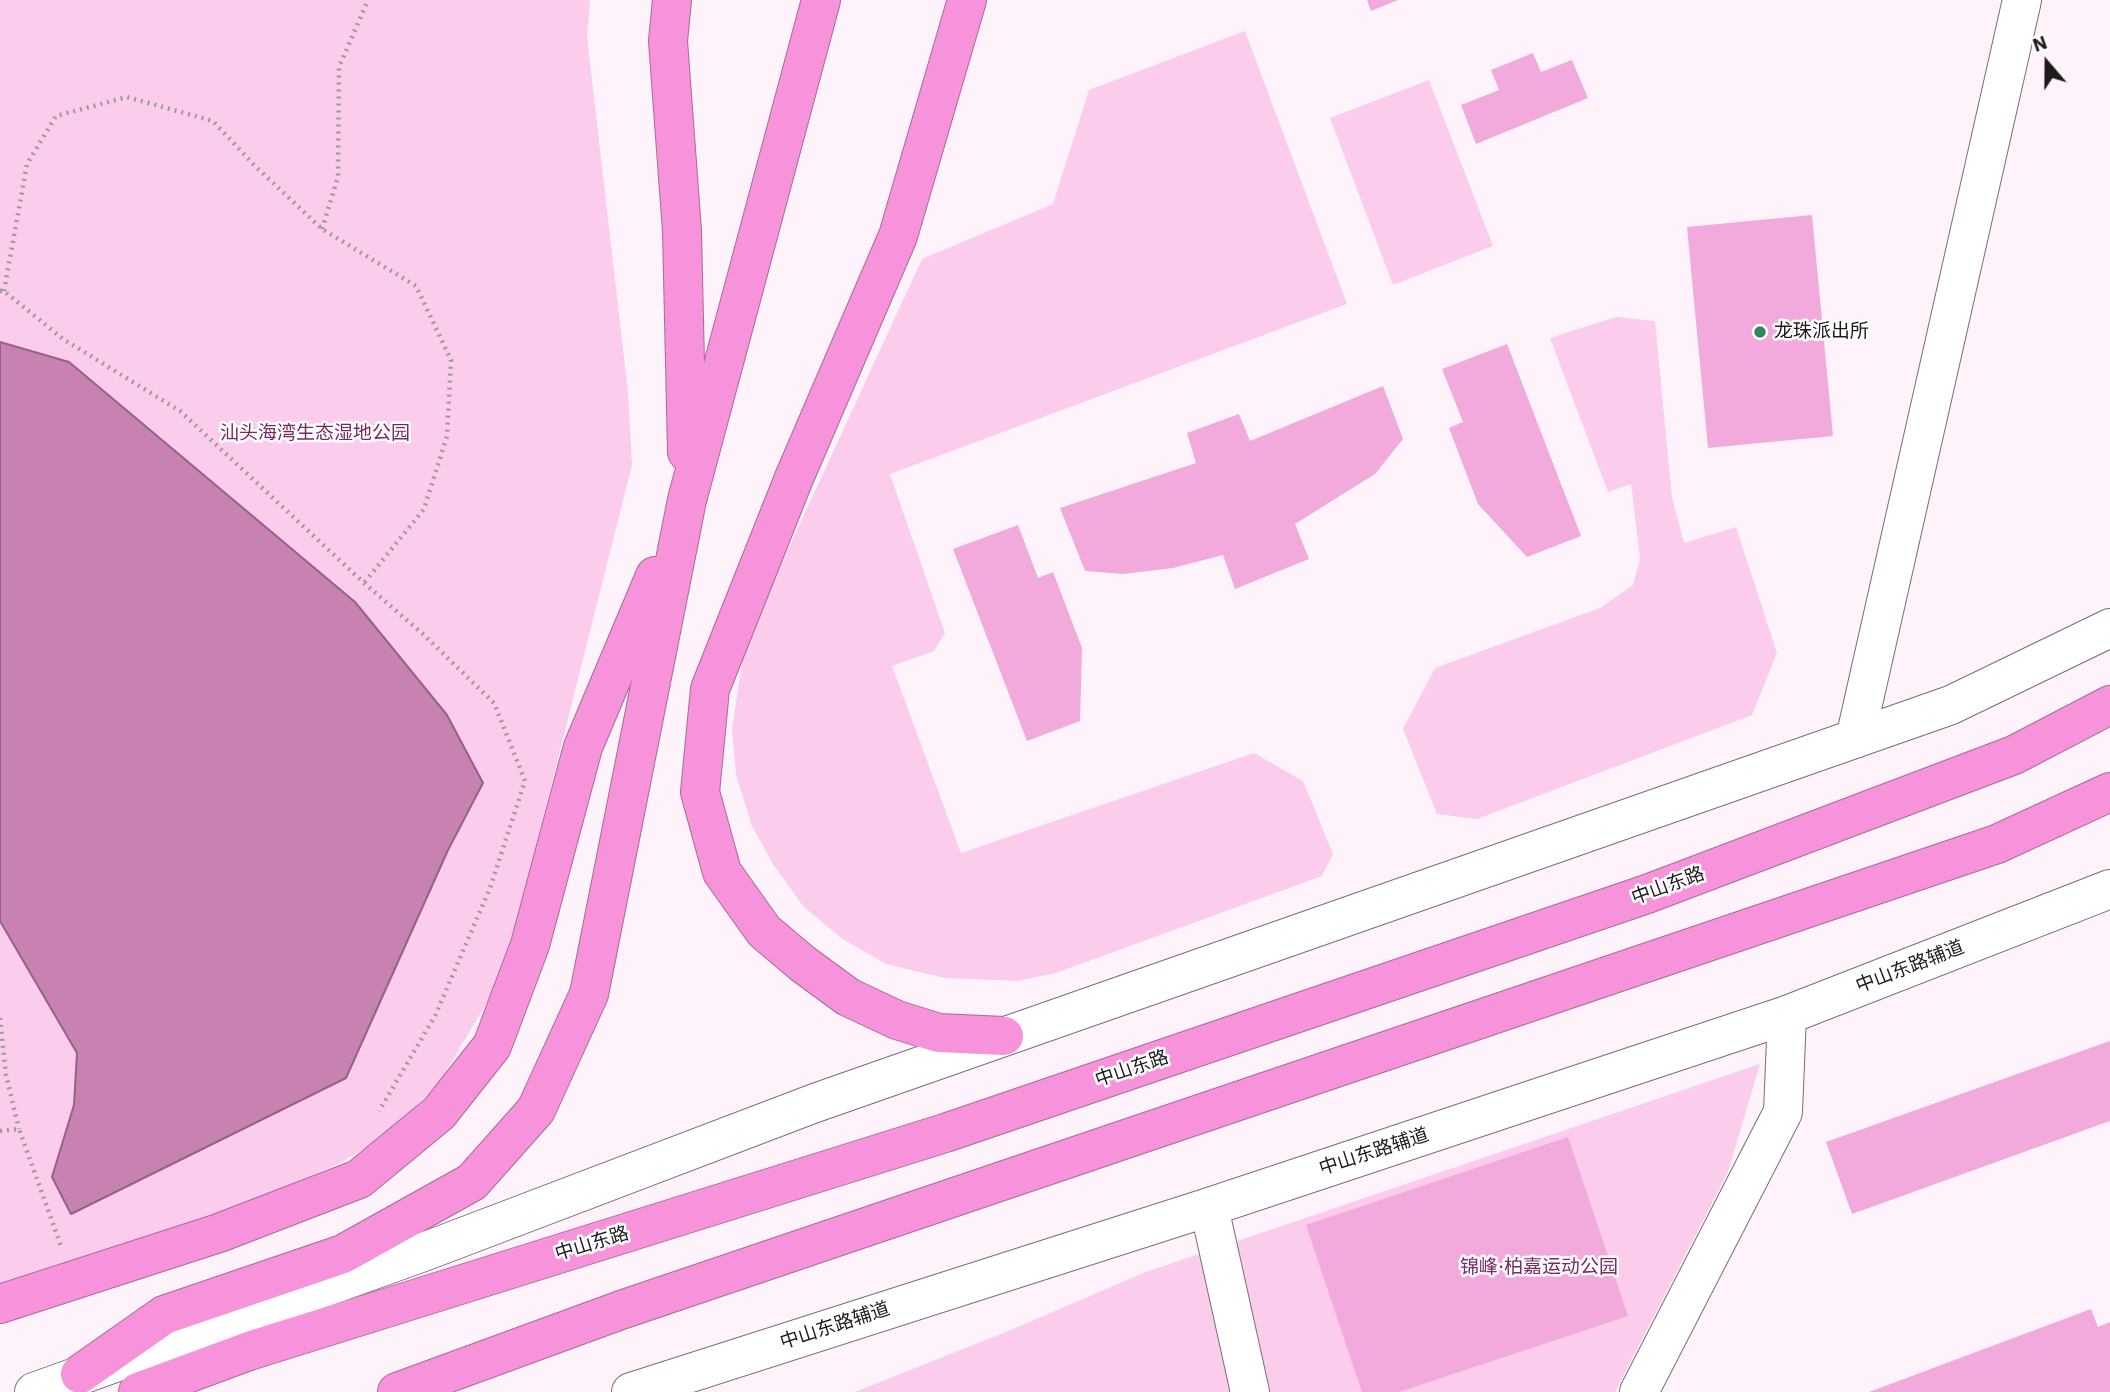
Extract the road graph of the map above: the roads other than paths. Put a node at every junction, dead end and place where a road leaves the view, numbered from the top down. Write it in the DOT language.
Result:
graph roads {
  1 [pos="672,0"];
  2 [pos="821,0"];
  3 [pos="967,0"];
  4 [pos="2022,0"];
  5 [pos="687,500"];
  6 [pos="2110,628"];
  7 [pos="2110,705"];
  8 [pos="1855,738"];
  9 [pos="2110,792"];
  10 [pos="2110,889"];
  11 [pos="1787,1015"];
  12 [pos="1004,1036"];
  13 [pos="1209,1206"];
  14 [pos="0,1304"];
  15 [pos="80,1374"];
  16 [pos="34,1392"];
  17 [pos="138,1392"];
  18 [pos="397,1392"];
  19 [pos="631,1392"];
  20 [pos="1250,1392"];
  21 [pos="1639,1392"];
  1 -- 5 [label="highway"];
  2 -- 5 [label="highway"];
  3 -- 12 [label="highway"];
  4 -- 8 [label="street"];
  5 -- 14 [label="highway"];
  5 -- 15 [label="highway"];
  6 -- 8 [label="street"];
  7 -- 17 [label="highway, 中山东路"];
  8 -- 12 [label="street"];
  9 -- 18 [label="highway"];
  10 -- 11 [label="street, 中山东路辅道"];
  11 -- 13 [label="street, 中山东路辅道"];
  11 -- 21 [label="street"];
  12 -- 15 [label="street"];
  13 -- 19 [label="street, 中山东路辅道"];
  13 -- 20 [label="street"];
  15 -- 16 [label="street"];
}
